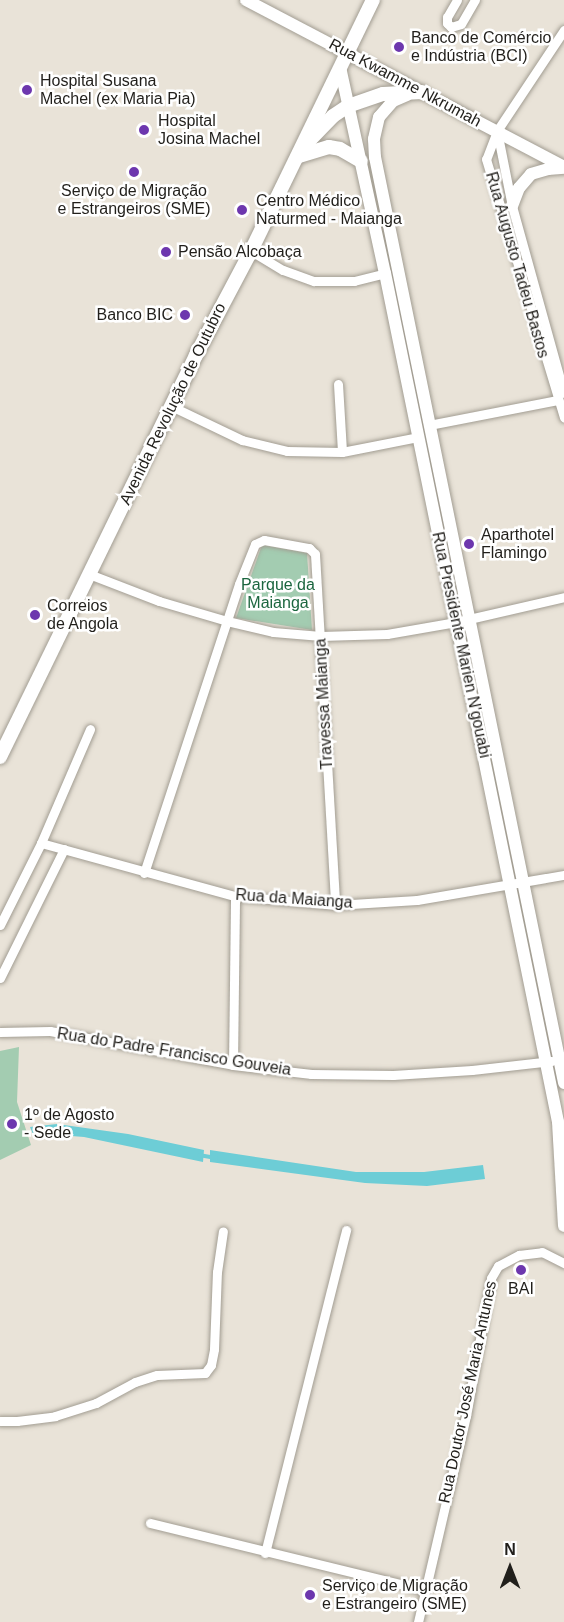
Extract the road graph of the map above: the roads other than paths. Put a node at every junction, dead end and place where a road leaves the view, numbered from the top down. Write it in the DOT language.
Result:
graph roads {
  1 [pos="246,0"];
  2 [pos="373,0"];
  3 [pos="457,0"];
  4 [pos="475,0"];
  5 [pos="564,30"];
  6 [pos="347,53"];
  7 [pos="340,67"];
  8 [pos="422,92"];
  9 [pos="348,106"];
  10 [pos="497,131"];
  11 [pos="294,159"];
  12 [pos="361,161"];
  13 [pos="564,167"];
  14 [pos="512,206"];
  15 [pos="251,251"];
  16 [pos="385,273"];
  17 [pos="338,384"];
  18 [pos="561,397"];
  19 [pos="171,406"];
  20 [pos="564,418"];
  21 [pos="429,425"];
  22 [pos="418,437"];
  23 [pos="342,452"];
  24 [pos="89,574"];
  25 [pos="564,597"];
  26 [pos="470,620"];
  27 [pos="227,621"];
  28 [pos="456,622"];
  29 [pos="321,636"];
  30 [pos="90,729"];
  31 [pos="0,757"];
  32 [pos="41,843"];
  33 [pos="64,849"];
  34 [pos="144,873"];
  35 [pos="564,875"];
  36 [pos="517,885"];
  37 [pos="235,897"];
  38 [pos="335,905"];
  39 [pos="0,925"];
  40 [pos="0,978"];
  41 [pos="0,1032"];
  42 [pos="556,1060"];
  43 [pos="233,1065"];
  44 [pos="564,1083"];
  45 [pos="563,1209"];
  46 [pos="564,1226"];
  47 [pos="346,1230"];
  48 [pos="223,1231"];
  49 [pos="564,1263"];
  50 [pos="0,1421"];
  51 [pos="150,1523"];
  52 [pos="265,1553"];
  53 [pos="424,1590"];
  54 [pos="418,1622"];
  1 -- 6 [label="street, Rua Kwamme Nkrumah"];
  2 -- 6 [label="main road, Avenida Revolução de Outubro"];
  3 -- 4 [label="street"];
  5 -- 10 [label="street"];
  6 -- 7 [label="main road, Avenida Revolução de Outubro"];
  6 -- 8 [label="street, Rua Kwamme Nkrumah"];
  7 -- 9 [label="street, Rua Presidente Marien N'gouabi"];
  7 -- 11 [label="main road, Avenida Revolução de Outubro"];
  8 -- 9 [label="main road"];
  8 -- 10 [label="street, Rua Kwamme Nkrumah"];
  8 -- 21 [label="street, Rua Presidente Marien N'gouabi"];
  9 -- 11 [label="main road"];
  9 -- 12 [label="street, Rua Presidente Marien N'gouabi"];
  10 -- 13 [label="street, Rua Kwamme Nkrumah"];
  10 -- 14 [label="street, Rua Augusto Tadeu Bastos"];
  10 -- 18 [label="street, Rua Augusto Tadeu Bastos"];
  11 -- 12 [label="main road"];
  11 -- 15 [label="main road, Avenida Revolução de Outubro"];
  12 -- 16 [label="street, Rua Presidente Marien N'gouabi"];
  13 -- 14 [label="street"];
  14 -- 18 [label="street, Rua Augusto Tadeu Bastos"];
  15 -- 16 [label="street"];
  15 -- 19 [label="main road, Avenida Revolução de Outubro"];
  16 -- 22 [label="street, Rua Presidente Marien N'gouabi"];
  17 -- 23 [label="street"];
  18 -- 20 [label="street, Rua Augusto Tadeu Bastos"];
  18 -- 21 [label="street"];
  19 -- 23 [label="street"];
  19 -- 24 [label="main road, Avenida Revolução de Outubro"];
  21 -- 26 [label="street, Rua Presidente Marien N'gouabi"];
  22 -- 23 [label="street"];
  22 -- 28 [label="street, Rua Presidente Marien N'gouabi"];
  24 -- 27 [label="street"];
  24 -- 31 [label="main road, Avenida Revolução de Outubro"];
  25 -- 26 [label="street"];
  26 -- 28 [label="street"];
  26 -- 36 [label="street, Rua Presidente Marien N'gouabi"];
  27 -- 29 [label="street"];
  27 -- 29 [label="street, Travessa Maianga"];
  27 -- 34 [label="street, Travessa Maianga"];
  28 -- 29 [label="street"];
  28 -- 36 [label="street, Rua Presidente Marien N'gouabi"];
  29 -- 38 [label="street, Travessa Maianga"];
  30 -- 32 [label="street"];
  32 -- 33 [label="street"];
  32 -- 39 [label="street"];
  33 -- 34 [label="street, Rua da Maianga"];
  33 -- 40 [label="street"];
  34 -- 37 [label="street, Rua da Maianga"];
  35 -- 36 [label="street, Rua da Maianga"];
  36 -- 38 [label="street, Rua da Maianga"];
  36 -- 42 [label="street, Rua Presidente Marien N'gouabi"];
  37 -- 38 [label="street, Rua da Maianga"];
  37 -- 43 [label="street"];
  41 -- 43 [label="street, Rua do Padre Francisco Gouveia"];
  42 -- 43 [label="street, Rua do Padre Francisco Gouveia"];
  42 -- 44 [label="street, Rua Presidente Marien N'gouabi"];
  42 -- 45 [label="street, Rua Presidente Marien N'gouabi"];
  45 -- 46 [label="street, Rua Presidente Marien N'gouabi"];
  47 -- 52 [label="street"];
  48 -- 50 [label="street"];
  49 -- 53 [label="street, Rua Doutor José Maria Antunes"];
  51 -- 52 [label="street"];
  52 -- 53 [label="street"];
  53 -- 54 [label="street, Rua Doutor José Maria Antunes"];
}
